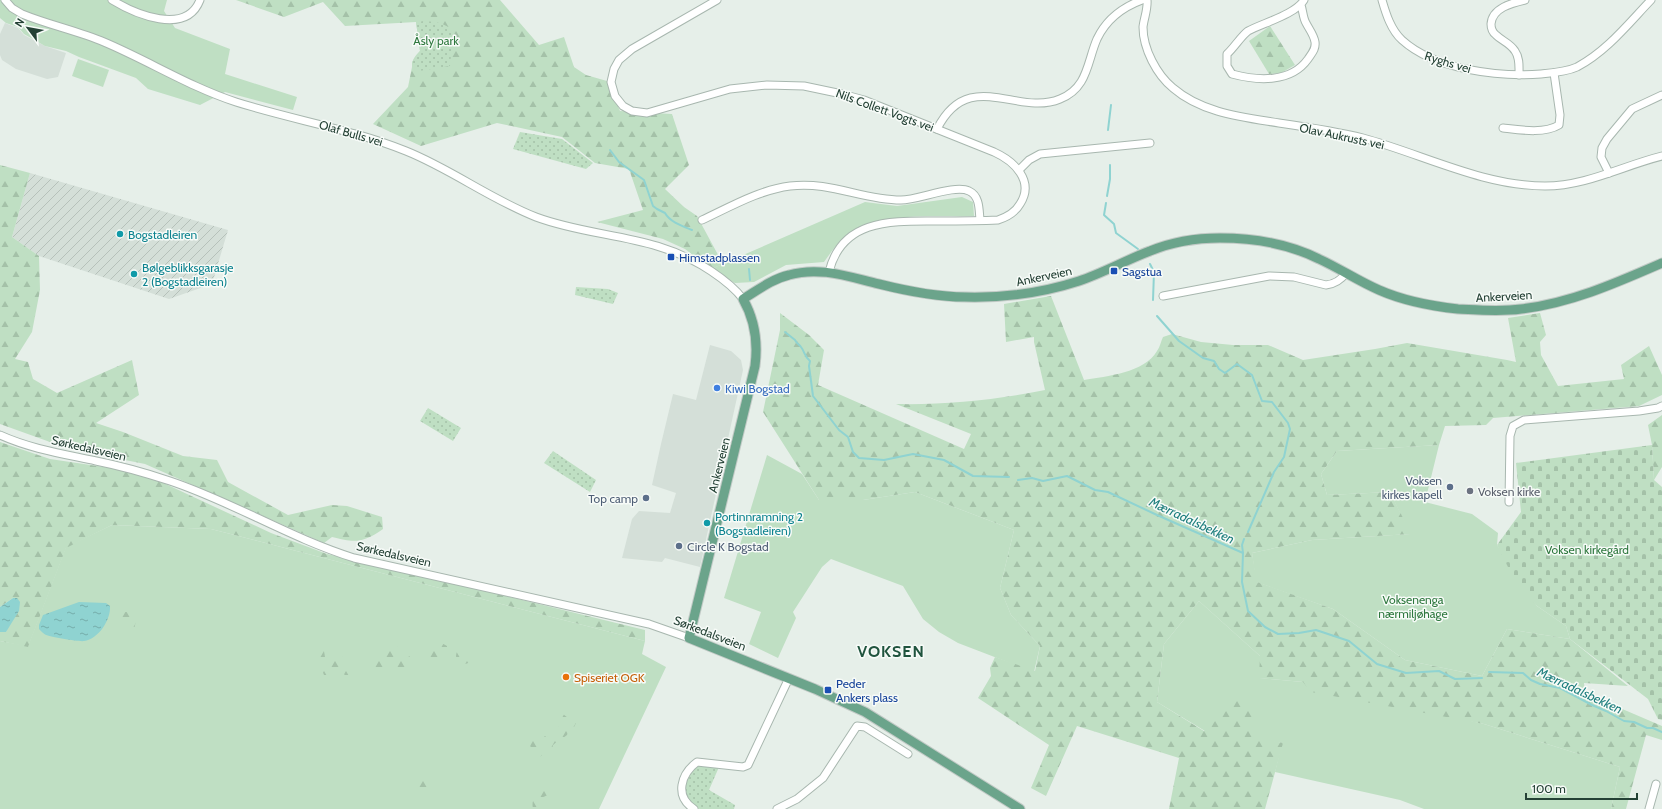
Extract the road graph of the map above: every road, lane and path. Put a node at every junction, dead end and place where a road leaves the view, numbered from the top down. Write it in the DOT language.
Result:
graph roads {
  1 [pos="5,0"];
  2 [pos="112,0"];
  3 [pos="717,0"];
  4 [pos="1142,0"];
  5 [pos="1148,0"];
  6 [pos="1382,0"];
  7 [pos="1525,0"];
  8 [pos="1651,0"];
  9 [pos="200,1"];
  10 [pos="1303,3"];
  11 [pos="1554,73"];
  12 [pos="1519,75"];
  13 [pos="1662,95"];
  14 [pos="1503,128"];
  15 [pos="937,129"];
  16 [pos="1150,143"];
  17 [pos="1662,156"];
  18 [pos="1019,170"];
  19 [pos="1609,173"];
  20 [pos="702,220"];
  21 [pos="980,220"];
  22 [pos="698,263"];
  23 [pos="1662,263"];
  24 [pos="829,272"];
  25 [pos="1346,273"];
  26 [pos="1163,296"];
  27 [pos="742,299"];
  28 [pos="1662,406"];
  29 [pos="0,435"];
  30 [pos="1509,502"];
  31 [pos="689,638"];
  32 [pos="789,678"];
  33 [pos="908,754"];
  34 [pos="1656,784"];
  35 [pos="694,809"];
  36 [pos="777,809"];
  37 [pos="1020,809"];
  38 [pos="1649,809"];
  1 -- 22 [label="street, Olaf Bulls vei"];
  2 -- 9 [label="street"];
  3 -- 15 [label="street, Nils Collett Vogts vei"];
  4 -- 15 [label="street"];
  5 -- 19 [label="street, Olav Aukrusts vei"];
  6 -- 12 [label="street, Ryghs vei"];
  7 -- 12 [label="street"];
  8 -- 11 [label="street, Ryghs vei"];
  10 -- 10 [label="street"];
  11 -- 12 [label="street, Ryghs vei"];
  11 -- 14 [label="street"];
  13 -- 19 [label="street"];
  15 -- 18 [label="street, Nils Collett Vogts vei"];
  16 -- 18 [label="street"];
  17 -- 19 [label="street, Olav Aukrusts vei"];
  18 -- 21 [label="street, Nils Collett Vogts vei"];
  20 -- 21 [label="street"];
  21 -- 24 [label="street, Nils Collett Vogts vei"];
  22 -- 27 [label="street, Ankerveien"];
  23 -- 25 [label="main road, Ankerveien"];
  24 -- 25 [label="main road, Ankerveien"];
  24 -- 27 [label="main road, Ankerveien"];
  25 -- 26 [label="street"];
  27 -- 31 [label="main road, Ankerveien"];
  28 -- 30 [label="street"];
  29 -- 31 [label="street, Sørkedalsveien"];
  31 -- 32 [label="main road, Sørkedalsveien"];
  32 -- 35 [label="street"];
  32 -- 37 [label="main road, Sørkedalsveien"];
  33 -- 36 [label="street"];
  34 -- 38 [label="street"];
}
